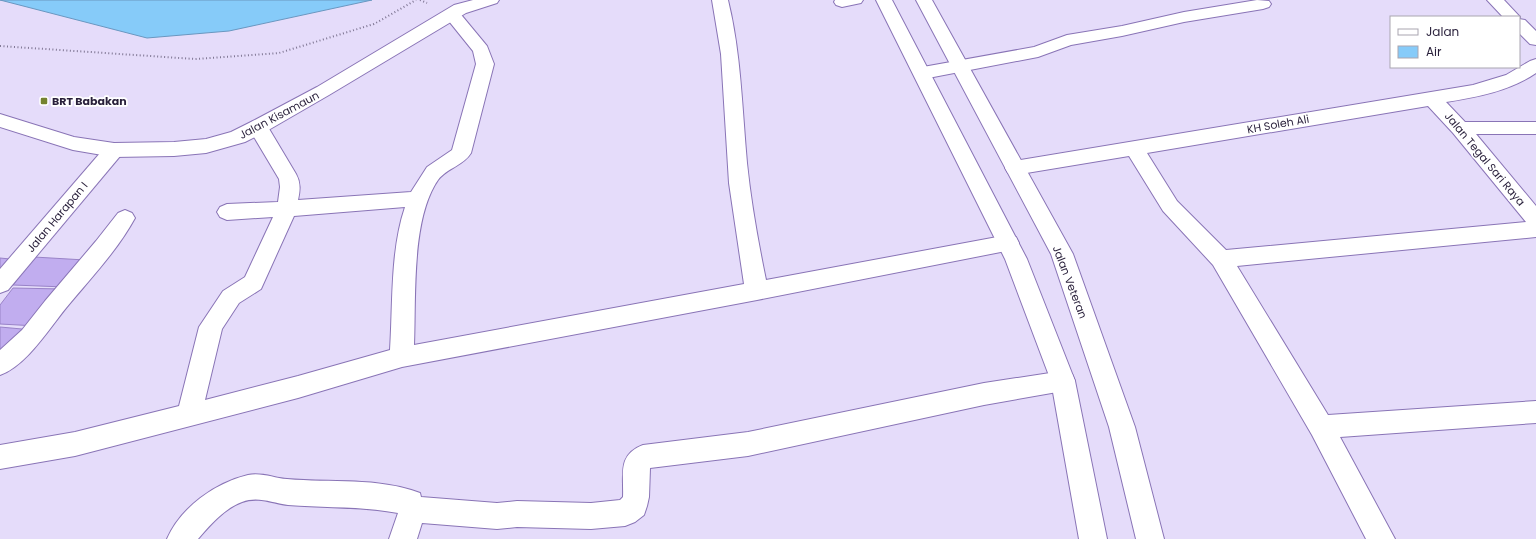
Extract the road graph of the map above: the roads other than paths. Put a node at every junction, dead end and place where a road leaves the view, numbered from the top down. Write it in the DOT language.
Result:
graph roads {
  1 [pos="491,0"];
  2 [pos="720,0"];
  3 [pos="884,0"];
  4 [pos="924,0"];
  5 [pos="1495,0"];
  6 [pos="1263,4"];
  7 [pos="457,8"];
  8 [pos="1511,16"];
  9 [pos="1520,25"];
  10 [pos="1536,40"];
  11 [pos="1536,65"];
  12 [pos="960,66"];
  13 [pos="923,74"];
  14 [pos="1432,99"];
  15 [pos="0,120"];
  16 [pos="258,127"];
  17 [pos="1460,128"];
  18 [pos="1536,128"];
  19 [pos="1135,149"];
  20 [pos="114,150"];
  21 [pos="1016,168"];
  22 [pos="417,199"];
  23 [pos="287,209"];
  24 [pos="227,212"];
  25 [pos="125,218"];
  26 [pos="1536,220"];
  27 [pos="1536,229"];
  28 [pos="1008,243"];
  29 [pos="1221,259"];
  30 [pos="0,284"];
  31 [pos="757,291"];
  32 [pos="402,357"];
  33 [pos="0,365"];
  34 [pos="1063,380"];
  35 [pos="1536,412"];
  36 [pos="189,415"];
  37 [pos="1321,427"];
  38 [pos="0,457"];
  39 [pos="413,509"];
  40 [pos="181,539"];
  41 [pos="403,539"];
  42 [pos="1093,539"];
  43 [pos="1150,539"];
  44 [pos="1381,539"];
  1 -- 7 [label="street, Jalan Kisamaun"];
  2 -- 31 [label="street"];
  3 -- 13 [label="street"];
  4 -- 12 [label="street, Jalan Veteran"];
  5 -- 8 [label="street"];
  6 -- 12 [label="street"];
  7 -- 16 [label="street, Jalan Kisamaun"];
  7 -- 22 [label="street"];
  9 -- 10 [label="street"];
  11 -- 14 [label="street, KH Soleh Ali"];
  12 -- 13 [label="street"];
  12 -- 21 [label="street, Jalan Veteran"];
  13 -- 28 [label="street"];
  14 -- 17 [label="street, Jalan Tegal Sari Raya"];
  14 -- 19 [label="street, KH Soleh Ali"];
  15 -- 20 [label="street, Jalan Kisamaun"];
  16 -- 20 [label="street, Jalan Kisamaun"];
  16 -- 23 [label="street"];
  17 -- 18 [label="street"];
  17 -- 26 [label="street, Jalan Tegal Sari Raya"];
  19 -- 21 [label="street, KH Soleh Ali"];
  19 -- 29 [label="street"];
  20 -- 30 [label="street, Jalan Harapan I"];
  21 -- 43 [label="street, Jalan Veteran"];
  22 -- 23 [label="street"];
  22 -- 32 [label="street"];
  23 -- 24 [label="street"];
  23 -- 36 [label="street"];
  25 -- 33 [label="street"];
  27 -- 29 [label="street"];
  28 -- 31 [label="street"];
  28 -- 34 [label="street"];
  29 -- 37 [label="street"];
  31 -- 32 [label="street"];
  32 -- 36 [label="street"];
  34 -- 39 [label="street"];
  34 -- 42 [label="street"];
  35 -- 37 [label="street"];
  36 -- 38 [label="street"];
  37 -- 44 [label="street"];
  39 -- 40 [label="street"];
  39 -- 41 [label="street"];
}
